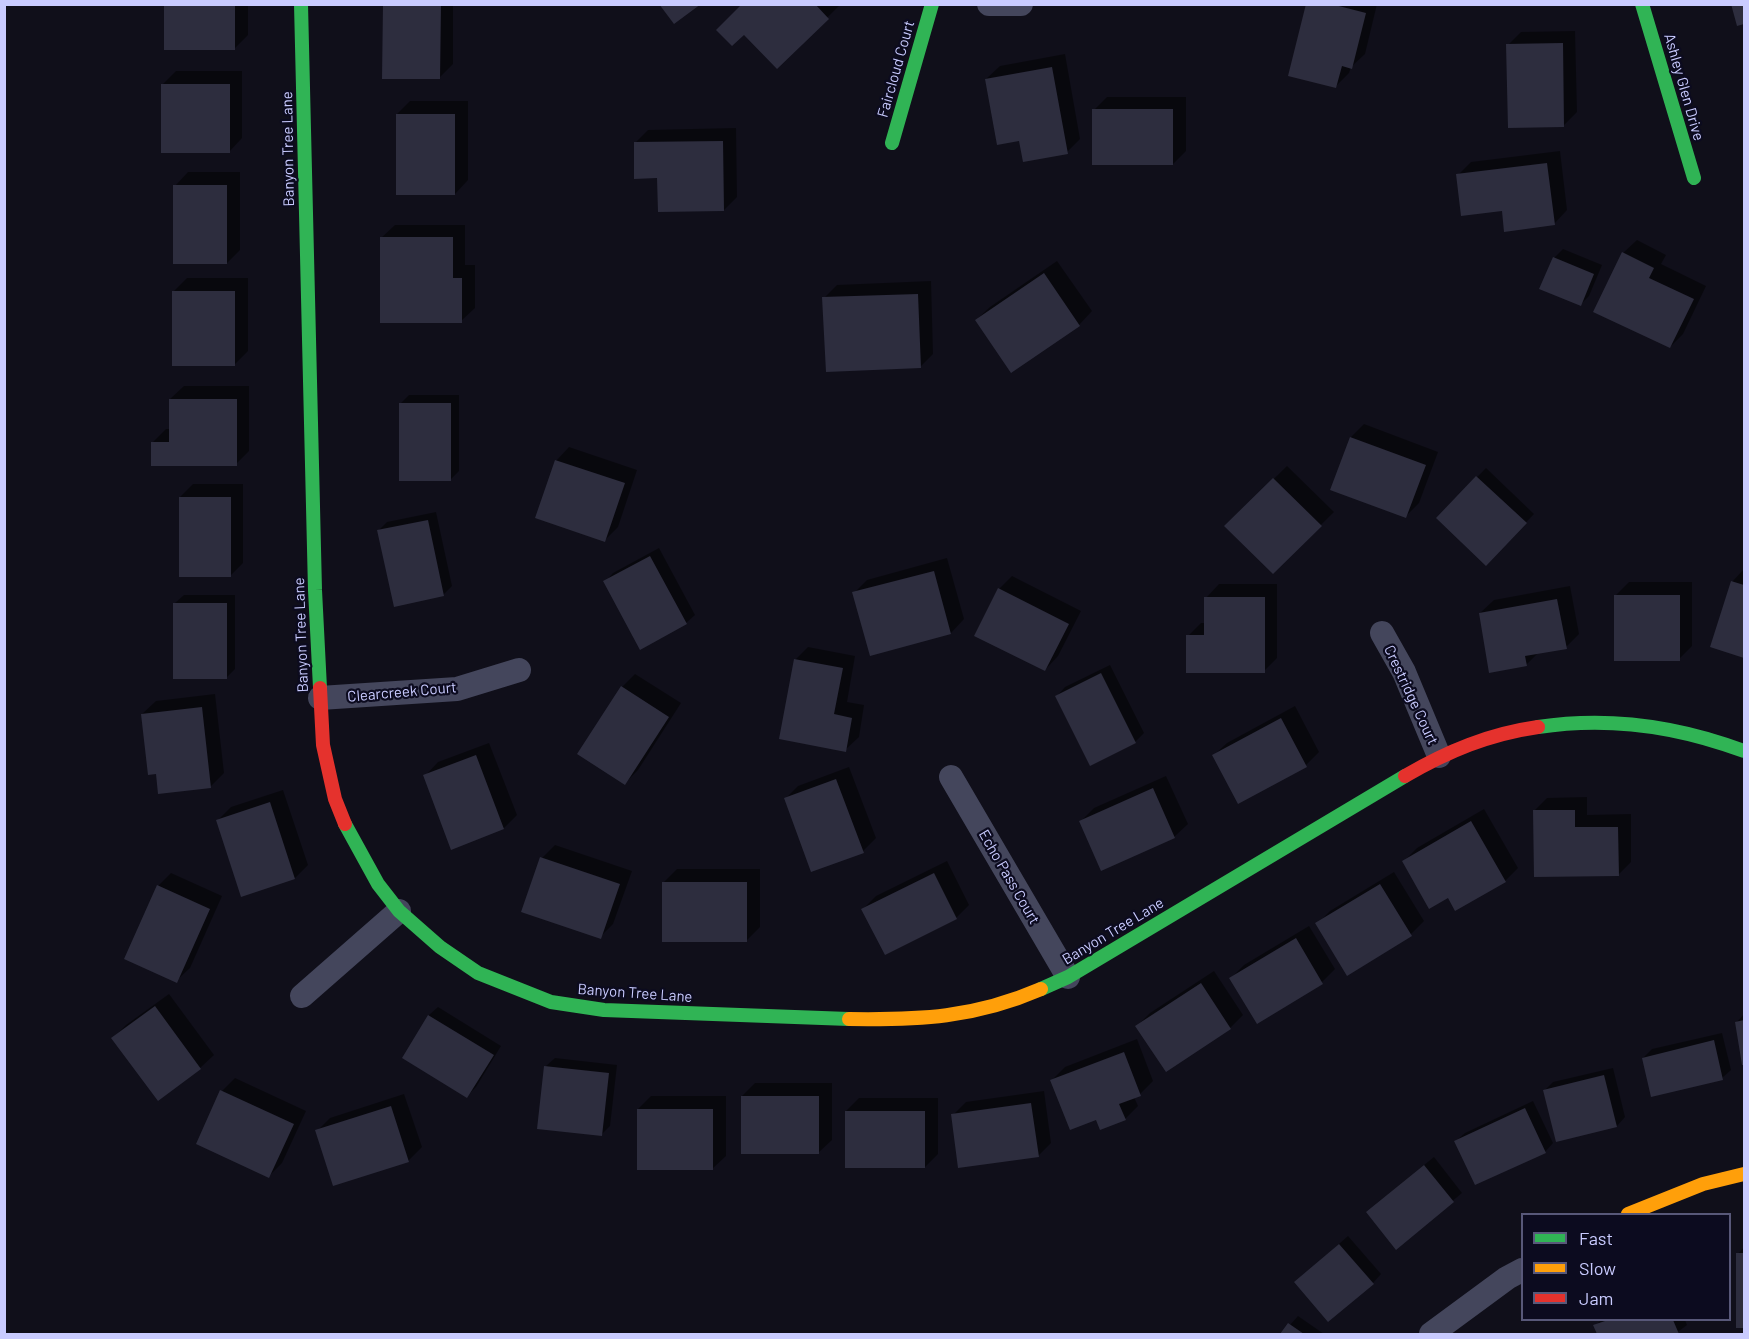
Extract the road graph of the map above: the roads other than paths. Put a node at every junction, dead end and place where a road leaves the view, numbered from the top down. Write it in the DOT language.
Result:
graph roads {
  1 [pos="301,4"];
  2 [pos="932,4"];
  3 [pos="989,4"];
  4 [pos="1021,4"];
  5 [pos="1642,4"];
  6 [pos="892,143"];
  7 [pos="1694,178"];
  8 [pos="1382,633"];
  9 [pos="519,670"];
  10 [pos="320,698"];
  11 [pos="1744,751"];
  12 [pos="1439,756"];
  13 [pos="951,777"];
  14 [pos="399,911"];
  15 [pos="1068,977"];
  16 [pos="302,996"];
  17 [pos="1744,1174"];
  18 [pos="1633,1213"];
  19 [pos="1521,1271"];
  20 [pos="1431,1335"];
  1 -- 10 [label="street, Banyon Tree Lane"];
  2 -- 6 [label="street, Faircloud Court"];
  3 -- 4 [label="street"];
  5 -- 7 [label="street, Ashley Glen Drive"];
  8 -- 12 [label="street, Crestridge Court"];
  9 -- 10 [label="street, Clearcreek Court"];
  10 -- 14 [label="street, Banyon Tree Lane"];
  11 -- 12 [label="street, Banyon Tree Lane"];
  12 -- 15 [label="street, Banyon Tree Lane"];
  13 -- 15 [label="street, Echo Pass Court"];
  14 -- 15 [label="street, Banyon Tree Lane"];
  14 -- 16 [label="street"];
  17 -- 18 [label="street"];
  19 -- 20 [label="street"];
}
